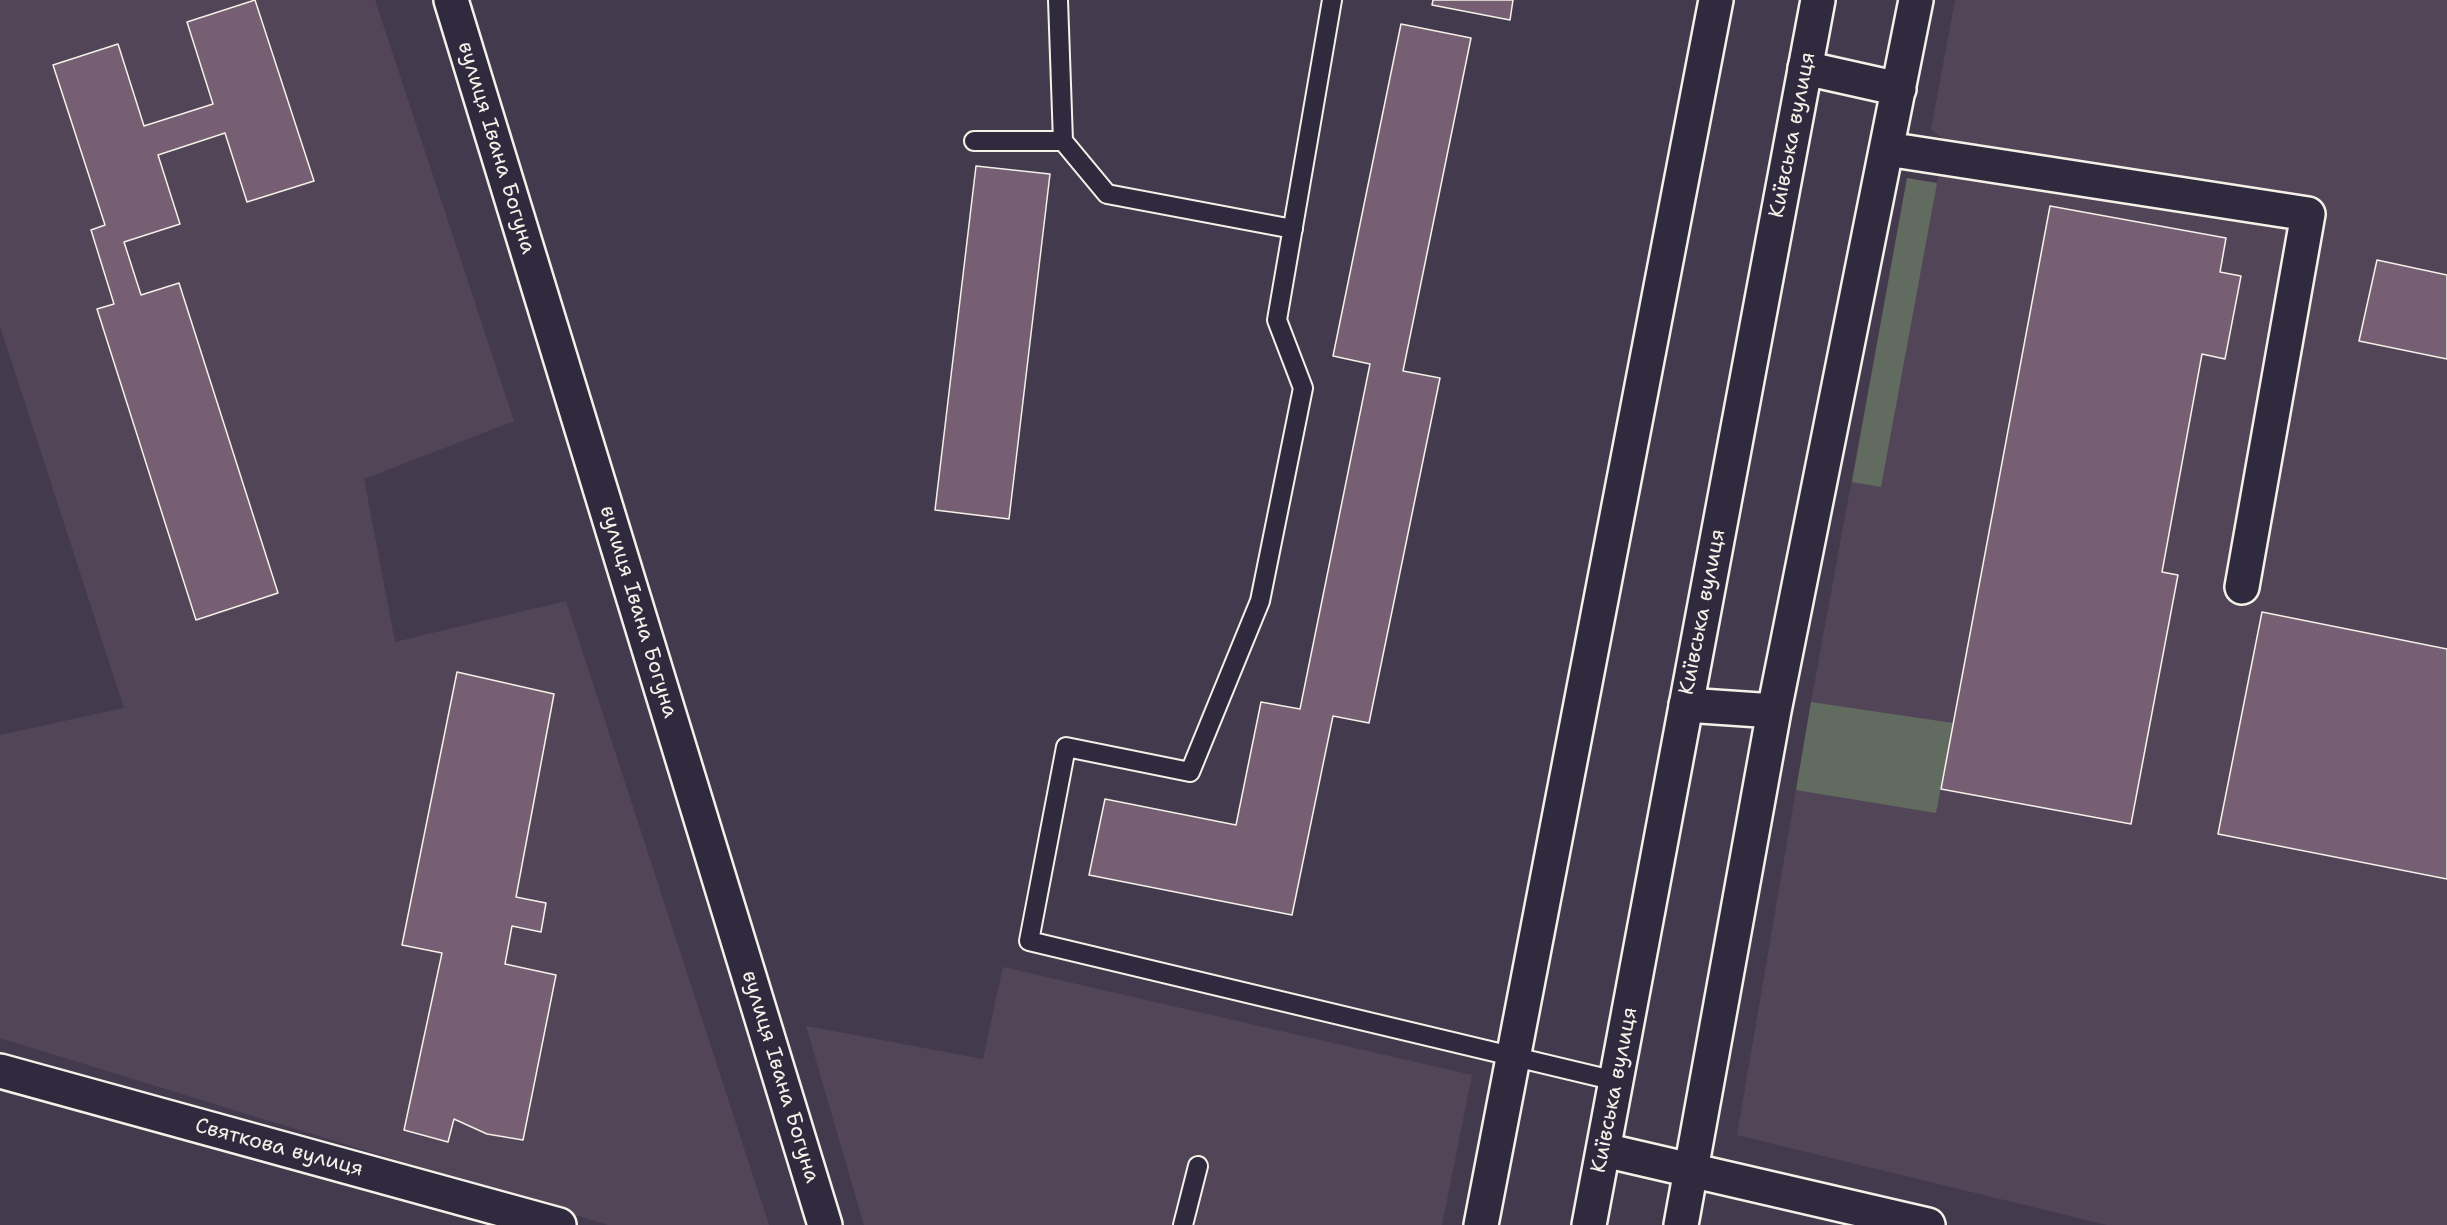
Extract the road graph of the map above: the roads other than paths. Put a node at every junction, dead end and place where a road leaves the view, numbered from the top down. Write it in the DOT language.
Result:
graph roads {
  1 [pos="452,0"];
  2 [pos="1058,0"];
  3 [pos="1332,0"];
  4 [pos="1716,0"];
  5 [pos="1818,0"];
  6 [pos="1916,0"];
  7 [pos="1805,68"];
  8 [pos="1899,89"];
  9 [pos="974,141"];
  10 [pos="1063,141"];
  11 [pos="1887,149"];
  12 [pos="1293,229"];
  13 [pos="2242,587"];
  14 [pos="1686,705"];
  15 [pos="1774,711"];
  16 [pos="1514,1057"];
  17 [pos="0,1071"];
  18 [pos="1616,1081"];
  19 [pos="1604,1150"];
  20 [pos="1198,1166"];
  21 [pos="1691,1170"];
  22 [pos="559,1225"];
  23 [pos="825,1225"];
  24 [pos="1183,1225"];
  25 [pos="1481,1225"];
  26 [pos="1589,1225"];
  27 [pos="1681,1225"];
  28 [pos="1928,1225"];
  1 -- 23 [label="street, вулиця Івана Богуна"];
  2 -- 10 [label="lane"];
  3 -- 12 [label="lane"];
  4 -- 16 [label="street"];
  5 -- 7 [label="street, Київська вулиця"];
  6 -- 8 [label="street"];
  7 -- 8 [label="street"];
  7 -- 14 [label="street, Київська вулиця"];
  8 -- 11 [label="street"];
  9 -- 10 [label="lane"];
  10 -- 12 [label="lane"];
  11 -- 13 [label="street"];
  11 -- 15 [label="street"];
  12 -- 16 [label="lane"];
  14 -- 15 [label="street"];
  14 -- 18 [label="street, Київська вулиця"];
  15 -- 21 [label="street"];
  16 -- 18 [label="lane"];
  16 -- 25 [label="street"];
  17 -- 22 [label="street, Святкова вулиця"];
  18 -- 19 [label="street, Київська вулиця"];
  19 -- 21 [label="street"];
  19 -- 26 [label="street, Київська вулиця"];
  20 -- 24 [label="lane"];
  21 -- 27 [label="street"];
  21 -- 28 [label="street"];
}
